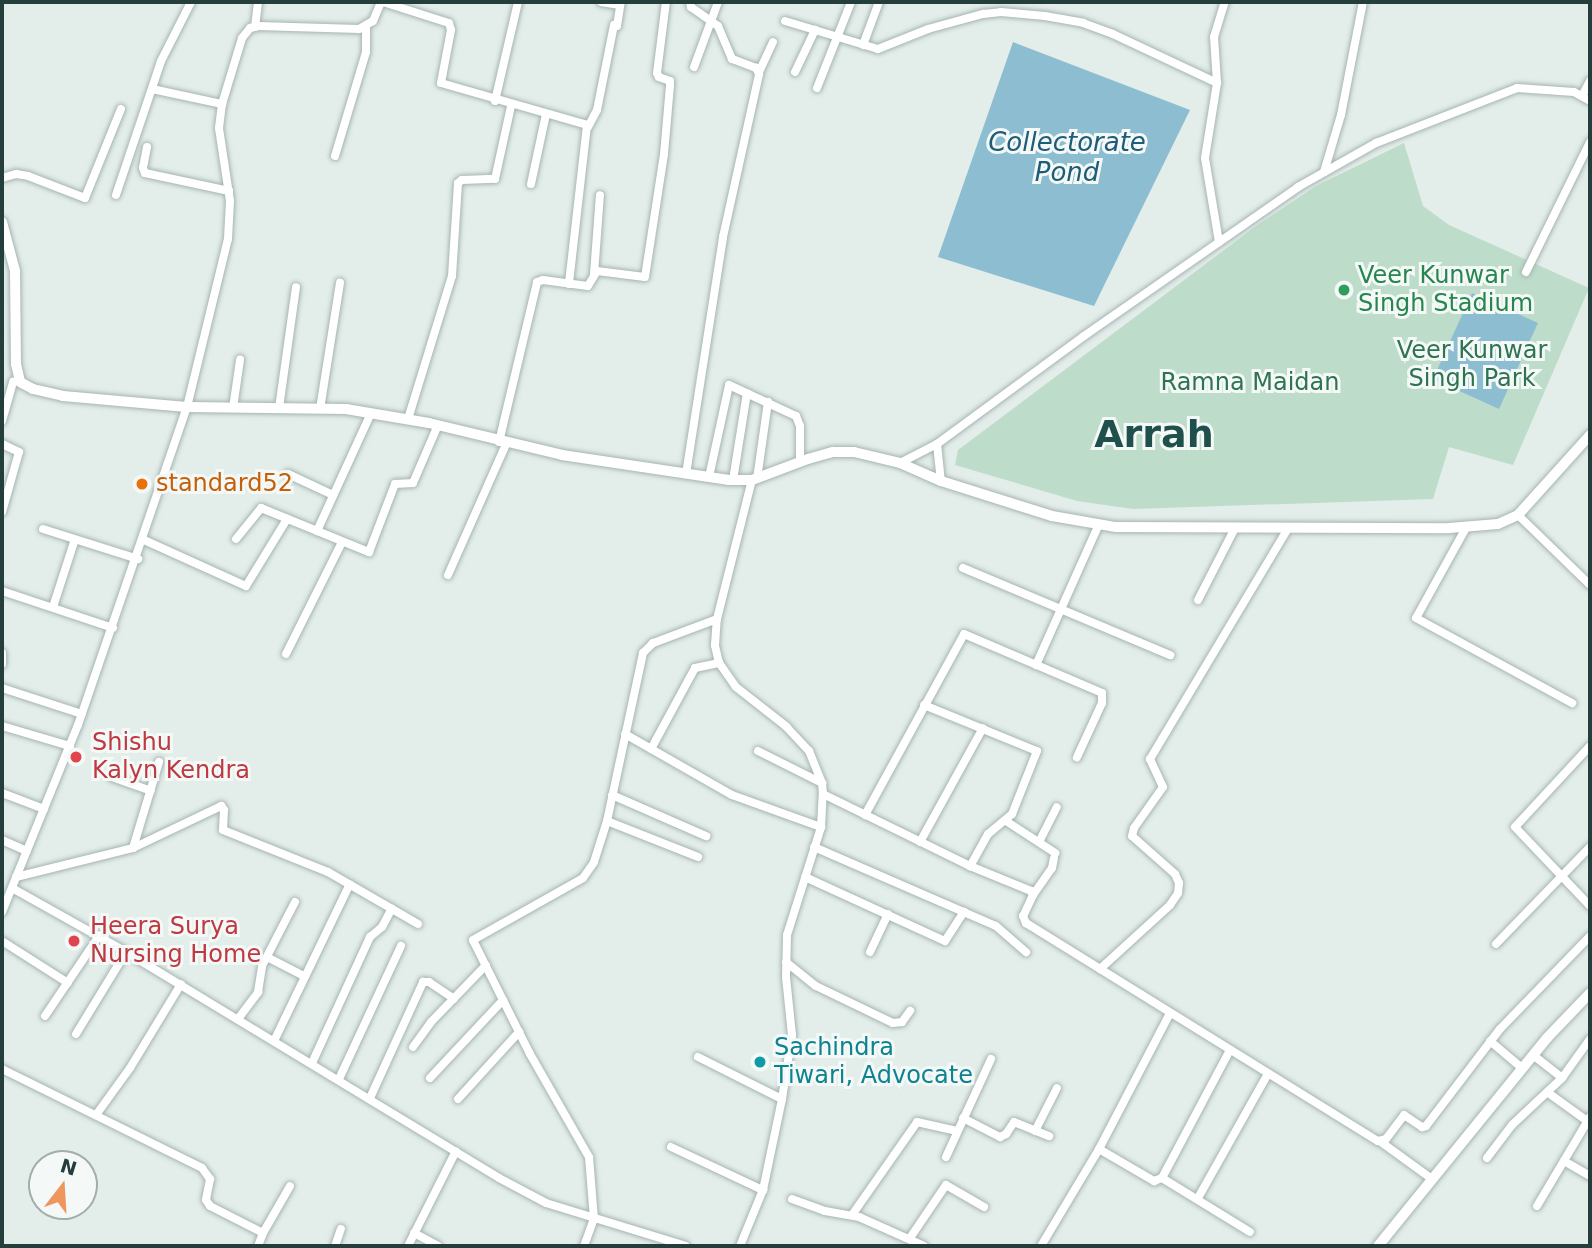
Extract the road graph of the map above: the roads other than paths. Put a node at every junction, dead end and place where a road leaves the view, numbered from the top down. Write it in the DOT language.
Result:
graph roads {
  1 [pos="191,2"];
  2 [pos="258,2"];
  3 [pos="382,2"];
  4 [pos="518,2"];
  5 [pos="601,2"];
  6 [pos="666,2"];
  7 [pos="690,2"];
  8 [pos="718,2"];
  9 [pos="851,2"];
  10 [pos="879,2"];
  11 [pos="1225,2"];
  12 [pos="1363,2"];
  13 [pos="621,3"];
  14 [pos="712,21"];
  15 [pos="785,21"];
  16 [pos="366,26"];
  17 [pos="256,27"];
  18 [pos="815,30"];
  19 [pos="837,37"];
  20 [pos="773,43"];
  21 [pos="863,45"];
  22 [pos="694,68"];
  23 [pos="759,72"];
  24 [pos="795,72"];
  25 [pos="1590,81"];
  26 [pos="1217,83"];
  27 [pos="817,88"];
  28 [pos="152,89"];
  29 [pos="1586,99"];
  30 [pos="495,101"];
  31 [pos="222,104"];
  32 [pos="511,106"];
  33 [pos="121,109"];
  34 [pos="546,114"];
  35 [pos="588,127"];
  36 [pos="1590,142"];
  37 [pos="147,148"];
  38 [pos="335,156"];
  39 [pos="1324,173"];
  40 [pos="2,178"];
  41 [pos="531,184"];
  42 [pos="229,191"];
  43 [pos="116,195"];
  44 [pos="600,195"];
  45 [pos="2,222"];
  46 [pos="1219,242"];
  47 [pos="1526,272"];
  48 [pos="594,274"];
  49 [pos="340,283"];
  50 [pos="569,284"];
  51 [pos="296,287"];
  52 [pos="240,360"];
  53 [pos="17,382"];
  54 [pos="2,383"];
  55 [pos="747,393"];
  56 [pos="768,402"];
  57 [pos="187,407"];
  58 [pos="233,408"];
  59 [pos="279,408"];
  60 [pos="320,409"];
  61 [pos="371,413"];
  62 [pos="408,419"];
  63 [pos="2,421"];
  64 [pos="438,425"];
  65 [pos="1590,435"];
  66 [pos="502,443"];
  67 [pos="2,444"];
  68 [pos="937,444"];
  69 [pos="800,462"];
  70 [pos="900,463"];
  71 [pos="288,474"];
  72 [pos="686,474"];
  73 [pos="709,477"];
  74 [pos="733,480"];
  75 [pos="754,480"];
  76 [pos="941,481"];
  77 [pos="333,495"];
  78 [pos="2,512"];
  79 [pos="1518,515"];
  80 [pos="287,519"];
  81 [pos="1099,524"];
  82 [pos="1467,526"];
  83 [pos="1235,528"];
  84 [pos="1288,528"];
  85 [pos="43,529"];
  86 [pos="317,531"];
  87 [pos="75,539"];
  88 [pos="236,539"];
  89 [pos="144,540"];
  90 [pos="342,542"];
  91 [pos="138,559"];
  92 [pos="963,568"];
  93 [pos="447,575"];
  94 [pos="1590,585"];
  95 [pos="2,591"];
  96 [pos="1198,600"];
  97 [pos="53,607"];
  98 [pos="1060,608"];
  99 [pos="717,619"];
  100 [pos="113,628"];
  101 [pos="2,653"];
  102 [pos="286,654"];
  103 [pos="1171,654"];
  104 [pos="719,663"];
  105 [pos="2,664"];
  106 [pos="1036,665"];
  107 [pos="2,688"];
  108 [pos="1572,703"];
  109 [pos="925,705"];
  110 [pos="82,714"];
  111 [pos="2,726"];
  112 [pos="983,728"];
  113 [pos="625,734"];
  114 [pos="69,746"];
  115 [pos="1590,746"];
  116 [pos="651,749"];
  117 [pos="758,751"];
  118 [pos="1077,757"];
  119 [pos="159,762"];
  120 [pos="112,777"];
  121 [pos="822,783"];
  122 [pos="151,791"];
  123 [pos="2,793"];
  124 [pos="823,794"];
  125 [pos="612,795"];
  126 [pos="1057,807"];
  127 [pos="44,809"];
  128 [pos="865,815"];
  129 [pos="607,821"];
  130 [pos="1006,821"];
  131 [pos="821,827"];
  132 [pos="706,836"];
  133 [pos="2,840"];
  134 [pos="920,842"];
  135 [pos="1039,842"];
  136 [pos="814,847"];
  137 [pos="1590,847"];
  138 [pos="133,848"];
  139 [pos="27,851"];
  140 [pos="698,857"];
  141 [pos="970,866"];
  142 [pos="16,877"];
  143 [pos="805,877"];
  144 [pos="1563,877"];
  145 [pos="350,884"];
  146 [pos="12,888"];
  147 [pos="1033,895"];
  148 [pos="295,902"];
  149 [pos="1590,906"];
  150 [pos="392,908"];
  151 [pos="2,912"];
  152 [pos="964,912"];
  153 [pos="888,914"];
  154 [pos="418,924"];
  155 [pos="99,936"];
  156 [pos="1590,936"];
  157 [pos="2,941"];
  158 [pos="1496,944"];
  159 [pos="401,946"];
  160 [pos="126,952"];
  161 [pos="870,952"];
  162 [pos="1026,952"];
  163 [pos="267,957"];
  164 [pos="786,962"];
  165 [pos="486,965"];
  166 [pos="1100,969"];
  167 [pos="304,976"];
  168 [pos="68,983"];
  169 [pos="181,984"];
  170 [pos="1588,998"];
  171 [pos="454,999"];
  172 [pos="503,1000"];
  173 [pos="910,1011"];
  174 [pos="1170,1013"];
  175 [pos="45,1016"];
  176 [pos="238,1019"];
  177 [pos="519,1032"];
  178 [pos="76,1034"];
  179 [pos="1590,1039"];
  180 [pos="274,1041"];
  181 [pos="1490,1041"];
  182 [pos="413,1047"];
  183 [pos="1230,1049"];
  184 [pos="1533,1055"];
  185 [pos="698,1057"];
  186 [pos="992,1059"];
  187 [pos="312,1063"];
  188 [pos="1522,1068"];
  189 [pos="2,1069"];
  190 [pos="1268,1074"];
  191 [pos="430,1078"];
  192 [pos="1562,1078"];
  193 [pos="339,1079"];
  194 [pos="1057,1088"];
  195 [pos="1546,1092"];
  196 [pos="370,1098"];
  197 [pos="458,1099"];
  198 [pos="782,1099"];
  199 [pos="96,1115"];
  200 [pos="963,1118"];
  201 [pos="1589,1121"];
  202 [pos="957,1131"];
  203 [pos="1035,1131"];
  204 [pos="1049,1136"];
  205 [pos="1381,1142"];
  206 [pos="671,1147"];
  207 [pos="1099,1149"];
  208 [pos="456,1151"];
  209 [pos="946,1157"];
  210 [pos="1487,1158"];
  211 [pos="1564,1161"];
  212 [pos="1590,1176"];
  213 [pos="1162,1178"];
  214 [pos="1432,1179"];
  215 [pos="290,1186"];
  216 [pos="763,1190"];
  217 [pos="1198,1198"];
  218 [pos="792,1199"];
  219 [pos="1537,1206"];
  220 [pos="984,1207"];
  221 [pos="852,1215"];
  222 [pos="594,1219"];
  223 [pos="341,1229"];
  224 [pos="1250,1232"];
  225 [pos="263,1233"];
  226 [pos="414,1233"];
  227 [pos="910,1238"];
  228 [pos="258,1246"];
  229 [pos="335,1246"];
  230 [pos="408,1246"];
  231 [pos="438,1246"];
  232 [pos="584,1246"];
  233 [pos="686,1246"];
  234 [pos="740,1246"];
  235 [pos="924,1246"];
  236 [pos="1041,1246"];
  237 [pos="1378,1246"];
  1 -- 28 [label="street"];
  2 -- 17 [label="street"];
  3 -- 16 [label="street"];
  3 -- 30 [label="street"];
  4 -- 30 [label="street"];
  5 -- 13 [label="street"];
  6 -- 48 [label="street"];
  7 -- 14 [label="street"];
  8 -- 14 [label="street"];
  9 -- 19 [label="street"];
  10 -- 21 [label="street"];
  11 -- 26 [label="street"];
  12 -- 39 [label="street"];
  13 -- 35 [label="street"];
  14 -- 22 [label="street"];
  14 -- 23 [label="street"];
  15 -- 18 [label="street"];
  16 -- 17 [label="street"];
  16 -- 38 [label="street"];
  17 -- 31 [label="street"];
  18 -- 19 [label="street"];
  18 -- 24 [label="street"];
  19 -- 21 [label="street"];
  19 -- 27 [label="street"];
  20 -- 23 [label="street"];
  21 -- 26 [label="street"];
  23 -- 72 [label="street"];
  25 -- 29 [label="street"];
  26 -- 46 [label="street"];
  28 -- 31 [label="street"];
  28 -- 43 [label="street"];
  29 -- 39 [label="street"];
  30 -- 32 [label="street"];
  31 -- 42 [label="street"];
  32 -- 34 [label="street"];
  32 -- 62 [label="street"];
  33 -- 40 [label="street"];
  34 -- 35 [label="street"];
  34 -- 41 [label="street"];
  35 -- 50 [label="street"];
  36 -- 47 [label="street"];
  37 -- 42 [label="street"];
  39 -- 46 [label="street"];
  42 -- 57 [label="street"];
  44 -- 48 [label="street"];
  45 -- 53 [label="street"];
  46 -- 68 [label="street"];
  48 -- 50 [label="street"];
  49 -- 60 [label="street"];
  50 -- 66 [label="street"];
  51 -- 59 [label="street"];
  52 -- 58 [label="street"];
  53 -- 54 [label="street"];
  53 -- 57 [label="street"];
  53 -- 63 [label="street"];
  55 -- 56 [label="street"];
  55 -- 73 [label="street"];
  55 -- 74 [label="street"];
  56 -- 69 [label="street"];
  56 -- 75 [label="street"];
  57 -- 58 [label="street"];
  57 -- 89 [label="street"];
  58 -- 59 [label="street"];
  59 -- 60 [label="street"];
  60 -- 61 [label="street"];
  61 -- 62 [label="street"];
  61 -- 77 [label="street"];
  62 -- 64 [label="street"];
  64 -- 66 [label="street"];
  64 -- 90 [label="street"];
  65 -- 79 [label="street"];
  66 -- 72 [label="street"];
  66 -- 93 [label="street"];
  67 -- 78 [label="street"];
  68 -- 70 [label="street"];
  68 -- 76 [label="street"];
  69 -- 70 [label="street"];
  69 -- 75 [label="street"];
  70 -- 76 [label="street"];
  71 -- 77 [label="street"];
  72 -- 73 [label="street"];
  73 -- 74 [label="street"];
  74 -- 75 [label="street"];
  75 -- 99 [label="street"];
  76 -- 81 [label="street"];
  77 -- 86 [label="street"];
  79 -- 82 [label="street"];
  79 -- 94 [label="street"];
  80 -- 86 [label="street"];
  80 -- 88 [label="street"];
  80 -- 89 [label="street"];
  81 -- 83 [label="street"];
  81 -- 98 [label="street"];
  82 -- 84 [label="street"];
  82 -- 108 [label="street"];
  83 -- 84 [label="street"];
  83 -- 96 [label="street"];
  84 -- 166 [label="street"];
  85 -- 87 [label="street"];
  86 -- 90 [label="street"];
  87 -- 91 [label="street"];
  87 -- 97 [label="street"];
  89 -- 91 [label="street"];
  90 -- 102 [label="street"];
  91 -- 100 [label="street"];
  92 -- 98 [label="street"];
  95 -- 97 [label="street"];
  97 -- 100 [label="street"];
  98 -- 103 [label="street"];
  98 -- 106 [label="street"];
  99 -- 104 [label="street"];
  99 -- 113 [label="street"];
  100 -- 110 [label="street"];
  101 -- 105 [label="street"];
  104 -- 116 [label="street"];
  104 -- 121 [label="street"];
  106 -- 109 [label="street"];
  106 -- 118 [label="street"];
  107 -- 110 [label="street"];
  109 -- 112 [label="street"];
  109 -- 128 [label="street"];
  110 -- 114 [label="street"];
  111 -- 114 [label="street"];
  112 -- 130 [label="street"];
  112 -- 134 [label="street"];
  113 -- 116 [label="street"];
  113 -- 125 [label="street"];
  114 -- 127 [label="street"];
  115 -- 144 [label="street"];
  116 -- 131 [label="street"];
  117 -- 121 [label="street"];
  119 -- 122 [label="street"];
  120 -- 122 [label="street"];
  121 -- 124 [label="street"];
  122 -- 138 [label="street"];
  123 -- 127 [label="street"];
  124 -- 128 [label="street"];
  124 -- 131 [label="street"];
  125 -- 129 [label="street"];
  125 -- 132 [label="street"];
  126 -- 135 [label="street"];
  127 -- 139 [label="street"];
  128 -- 134 [label="street"];
  129 -- 140 [label="street"];
  129 -- 165 [label="street"];
  130 -- 135 [label="street"];
  130 -- 141 [label="street"];
  131 -- 136 [label="street"];
  133 -- 139 [label="street"];
  134 -- 141 [label="street"];
  135 -- 147 [label="street"];
  136 -- 143 [label="street"];
  136 -- 152 [label="street"];
  137 -- 144 [label="street"];
  138 -- 142 [label="street"];
  138 -- 145 [label="street"];
  139 -- 142 [label="street"];
  141 -- 147 [label="street"];
  142 -- 146 [label="street"];
  143 -- 153 [label="street"];
  143 -- 164 [label="street"];
  144 -- 149 [label="street"];
  144 -- 158 [label="street"];
  145 -- 150 [label="street"];
  145 -- 167 [label="street"];
  146 -- 151 [label="street"];
  146 -- 155 [label="street"];
  147 -- 166 [label="street"];
  148 -- 163 [label="street"];
  150 -- 154 [label="street"];
  150 -- 187 [label="street"];
  152 -- 153 [label="street"];
  152 -- 162 [label="street"];
  153 -- 161 [label="street"];
  155 -- 160 [label="street"];
  155 -- 168 [label="street"];
  156 -- 181 [label="street"];
  157 -- 168 [label="street"];
  159 -- 193 [label="street"];
  160 -- 169 [label="street"];
  160 -- 178 [label="street"];
  163 -- 167 [label="street"];
  163 -- 176 [label="street"];
  164 -- 173 [label="street"];
  164 -- 198 [label="street"];
  165 -- 171 [label="street"];
  165 -- 172 [label="street"];
  166 -- 174 [label="street"];
  167 -- 180 [label="street"];
  168 -- 175 [label="street"];
  169 -- 176 [label="street"];
  169 -- 199 [label="street"];
  170 -- 184 [label="street"];
  171 -- 182 [label="street"];
  171 -- 196 [label="street"];
  172 -- 177 [label="street"];
  172 -- 191 [label="street"];
  174 -- 183 [label="street"];
  174 -- 207 [label="street"];
  176 -- 180 [label="street"];
  177 -- 197 [label="street"];
  177 -- 222 [label="street"];
  179 -- 192 [label="street"];
  180 -- 187 [label="street"];
  181 -- 188 [label="street"];
  181 -- 205 [label="street"];
  183 -- 190 [label="street"];
  183 -- 213 [label="street"];
  184 -- 188 [label="street"];
  184 -- 192 [label="street"];
  185 -- 198 [label="street"];
  186 -- 200 [label="street"];
  187 -- 193 [label="street"];
  188 -- 214 [label="street"];
  189 -- 199 [label="street"];
  190 -- 205 [label="street"];
  190 -- 217 [label="street"];
  192 -- 195 [label="street"];
  193 -- 196 [label="street"];
  194 -- 203 [label="street"];
  195 -- 201 [label="street"];
  195 -- 210 [label="street"];
  196 -- 208 [label="street"];
  198 -- 216 [label="street"];
  199 -- 225 [label="street"];
  200 -- 202 [label="street"];
  200 -- 203 [label="street"];
  201 -- 211 [label="street"];
  202 -- 209 [label="street"];
  202 -- 221 [label="street"];
  203 -- 204 [label="street"];
  205 -- 214 [label="street"];
  206 -- 216 [label="street"];
  207 -- 213 [label="street"];
  207 -- 236 [label="street"];
  208 -- 222 [label="street"];
  208 -- 226 [label="street"];
  211 -- 212 [label="street"];
  211 -- 219 [label="street"];
  213 -- 217 [label="street"];
  214 -- 237 [label="street"];
  215 -- 225 [label="street"];
  216 -- 234 [label="street"];
  217 -- 224 [label="street"];
  218 -- 221 [label="street"];
  220 -- 227 [label="street"];
  221 -- 227 [label="street"];
  222 -- 232 [label="street"];
  222 -- 233 [label="street"];
  223 -- 229 [label="street"];
  225 -- 228 [label="street"];
  226 -- 230 [label="street"];
  226 -- 231 [label="street"];
  227 -- 235 [label="street"];
}
